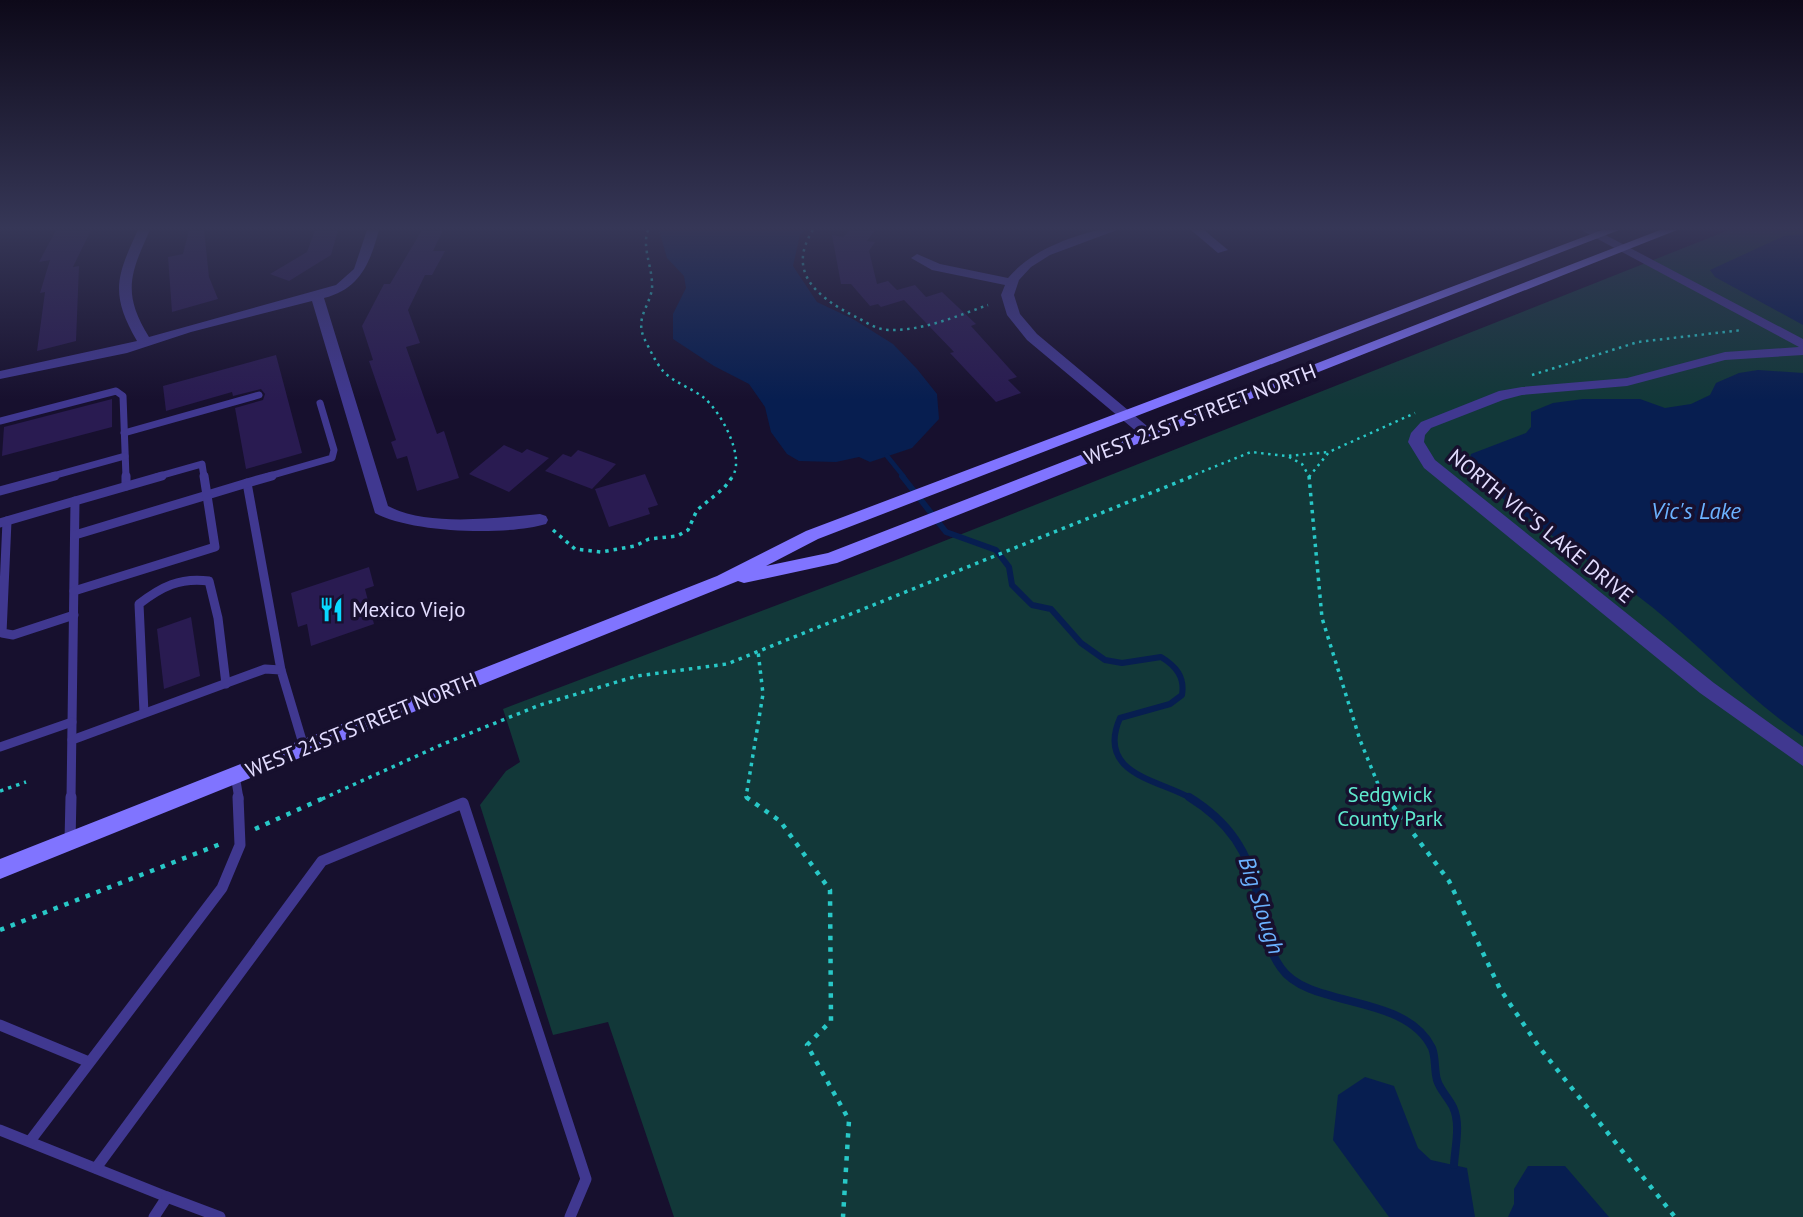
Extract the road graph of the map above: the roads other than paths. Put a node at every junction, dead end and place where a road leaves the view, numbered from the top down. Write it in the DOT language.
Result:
graph roads {
  1 [pos="123,287"];
  2 [pos="342,287"];
  3 [pos="1010,287"];
  4 [pos="1454,287"];
  5 [pos="1526,287"];
  6 [pos="1694,287"];
  7 [pos="317,296"];
  8 [pos="145,342"];
  9 [pos="1803,344"];
  10 [pos="1803,351"];
  11 [pos="0,375"];
  12 [pos="259,395"];
  13 [pos="320,403"];
  14 [pos="1125,414"];
  15 [pos="0,421"];
  16 [pos="124,433"];
  17 [pos="1148,434"];
  18 [pos="125,456"];
  19 [pos="247,483"];
  20 [pos="126,486"];
  21 [pos="0,491"];
  22 [pos="208,495"];
  23 [pos="75,501"];
  24 [pos="540,520"];
  25 [pos="4,522"];
  26 [pos="75,535"];
  27 [pos="723,582"];
  28 [pos="74,591"];
  29 [pos="74,615"];
  30 [pos="281,670"];
  31 [pos="226,684"];
  32 [pos="144,713"];
  33 [pos="72,722"];
  34 [pos="72,740"];
  35 [pos="0,747"];
  36 [pos="304,747"];
  37 [pos="1803,758"];
  38 [pos="235,775"];
  39 [pos="70,841"];
  40 [pos="0,869"];
  41 [pos="0,1025"];
  42 [pos="89,1062"];
  43 [pos="0,1130"];
  44 [pos="30,1141"];
  45 [pos="96,1168"];
  46 [pos="167,1197"];
  47 [pos="154,1217"];
  48 [pos="220,1217"];
  49 [pos="570,1217"];
  1 -- 8 [label="street"];
  2 -- 7 [label="street"];
  3 -- 14 [label="street"];
  4 -- 14 [label="main road, WEST 21ST STREET NORTH"];
  5 -- 17 [label="main road, WEST 21ST STREET NORTH"];
  6 -- 9 [label="street"];
  7 -- 8 [label="street"];
  7 -- 24 [label="street"];
  8 -- 11 [label="street"];
  10 -- 37 [label="street, NORTH VIC'S LAKE DRIVE"];
  12 -- 16 [label="lane"];
  13 -- 19 [label="lane"];
  14 -- 17 [label="street"];
  14 -- 27 [label="main road, WEST 21ST STREET NORTH"];
  15 -- 16 [label="lane"];
  16 -- 18 [label="lane"];
  17 -- 27 [label="main road, WEST 21ST STREET NORTH"];
  18 -- 20 [label="lane"];
  18 -- 21 [label="lane"];
  19 -- 22 [label="lane"];
  19 -- 30 [label="lane"];
  20 -- 22 [label="lane"];
  20 -- 23 [label="lane"];
  22 -- 26 [label="lane"];
  22 -- 28 [label="lane"];
  23 -- 25 [label="lane"];
  23 -- 26 [label="lane"];
  25 -- 29 [label="lane"];
  26 -- 28 [label="lane"];
  27 -- 36 [label="main road, WEST 21ST STREET NORTH"];
  28 -- 29 [label="lane"];
  29 -- 33 [label="lane"];
  30 -- 31 [label="lane"];
  30 -- 36 [label="lane"];
  31 -- 32 [label="lane"];
  31 -- 32 [label="lane"];
  32 -- 34 [label="lane"];
  33 -- 34 [label="lane"];
  33 -- 35 [label="lane"];
  34 -- 39 [label="lane"];
  36 -- 38 [label="main road, WEST 21ST STREET NORTH"];
  38 -- 39 [label="main road, WEST 21ST STREET NORTH"];
  38 -- 42 [label="lane"];
  39 -- 40 [label="main road, WEST 21ST STREET NORTH"];
  41 -- 42 [label="lane"];
  42 -- 44 [label="lane"];
  43 -- 44 [label="lane"];
  44 -- 45 [label="lane"];
  45 -- 46 [label="lane"];
  45 -- 49 [label="lane"];
  46 -- 47 [label="lane"];
  46 -- 48 [label="lane"];
}
